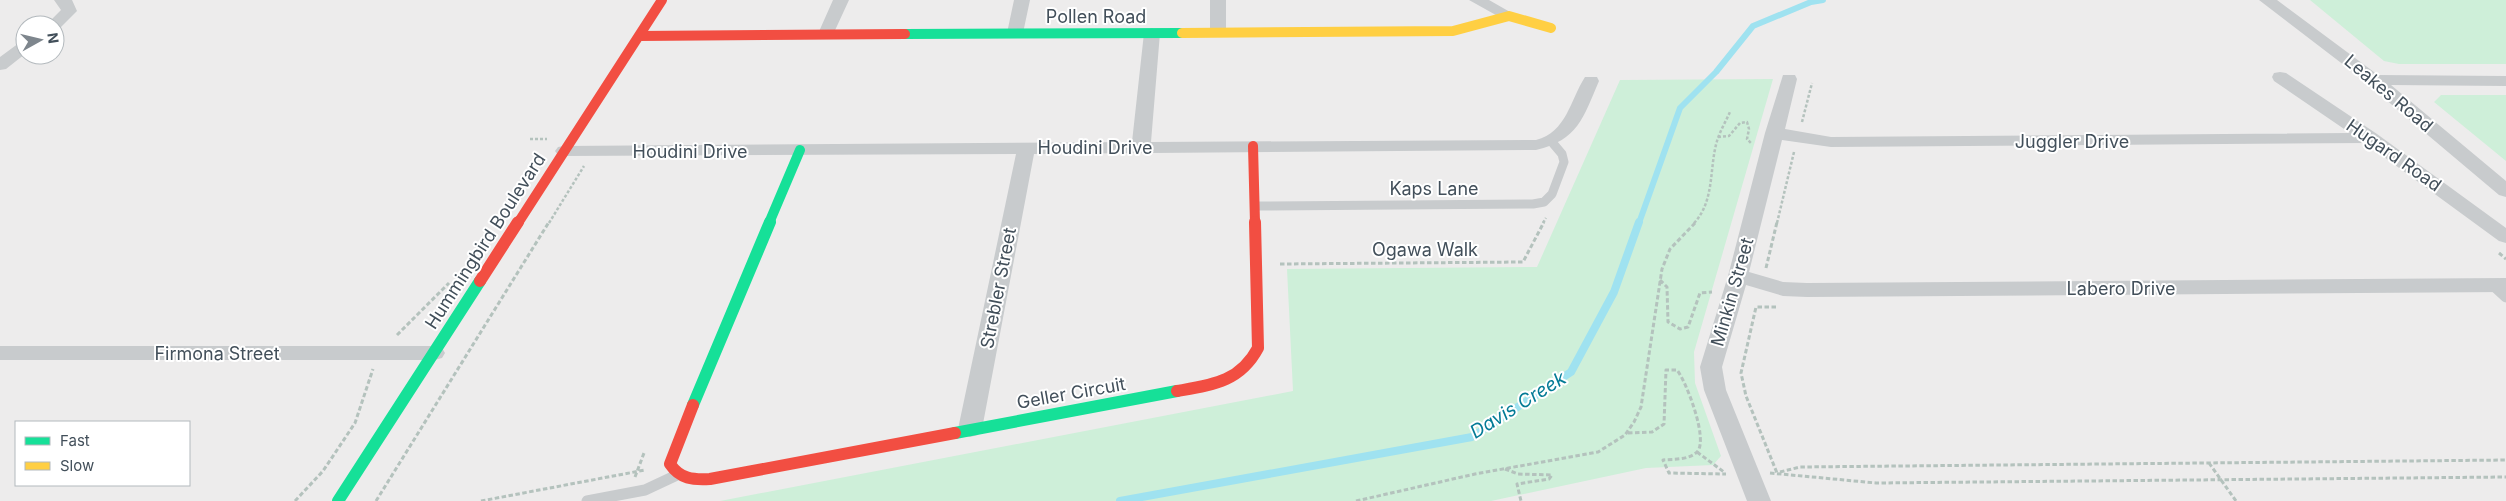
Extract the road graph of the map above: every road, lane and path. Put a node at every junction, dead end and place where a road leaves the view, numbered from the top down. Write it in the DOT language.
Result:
graph roads {
  1 [pos="62,0"];
  2 [pos="662,0"];
  3 [pos="841,0"];
  4 [pos="1022,0"];
  5 [pos="1218,0"];
  6 [pos="1477,0"];
  7 [pos="2267,0"];
  8 [pos="65,15"];
  9 [pos="1510,16"];
  10 [pos="1551,28"];
  11 [pos="1218,32"];
  12 [pos="1015,33"];
  13 [pos="1152,33"];
  14 [pos="639,36"];
  15 [pos="825,36"];
  16 [pos="15,54"];
  17 [pos="0,65"];
  18 [pos="2280,77"];
  19 [pos="1789,80"];
  20 [pos="2375,80"];
  21 [pos="1591,81"];
  22 [pos="2506,82"];
  23 [pos="1812,84"];
  24 [pos="1730,112"];
  25 [pos="1774,133"];
  26 [pos="1798,137"];
  27 [pos="2371,138"];
  28 [pos="1551,142"];
  29 [pos="1253,146"];
  30 [pos="1141,147"];
  31 [pos="1026,148"];
  32 [pos="800,150"];
  33 [pos="593,151"];
  34 [pos="564,152"];
  35 [pos="2506,191"];
  36 [pos="1533,204"];
  37 [pos="1254,206"];
  38 [pos="2506,237"];
  39 [pos="1256,264"];
  40 [pos="1738,276"];
  41 [pos="1660,280"];
  42 [pos="1762,284"];
  43 [pos="2502,289"];
  44 [pos="1731,298"];
  45 [pos="1756,306"];
  46 [pos="1786,307"];
  47 [pos="0,353"];
  48 [pos="434,353"];
  49 [pos="373,370"];
  50 [pos="970,429"];
  51 [pos="1628,433"];
  52 [pos="647,446"];
  53 [pos="1697,452"];
  54 [pos="2505,461"];
  55 [pos="2209,464"];
  56 [pos="1504,468"];
  57 [pos="674,470"];
  58 [pos="635,472"];
  59 [pos="1777,473"];
  60 [pos="2506,477"];
  61 [pos="2221,480"];
  62 [pos="295,501"];
  63 [pos="338,501"];
  64 [pos="376,501"];
  65 [pos="481,501"];
  66 [pos="587,501"];
  67 [pos="1356,501"];
  68 [pos="1522,501"];
  69 [pos="1759,501"];
  70 [pos="2236,501"];
  1 -- 8 [label="street"];
  2 -- 14 [label="street, Hummingbird Boulevard"];
  3 -- 15 [label="street"];
  4 -- 12 [label="street"];
  5 -- 11 [label="street"];
  6 -- 9 [label="street"];
  7 -- 20 [label="street, Leakes Road"];
  9 -- 10 [label="street"];
  9 -- 11 [label="street, Pollen Road"];
  11 -- 13 [label="street, Pollen Road"];
  12 -- 13 [label="street, Pollen Road"];
  12 -- 15 [label="street, Pollen Road"];
  13 -- 30 [label="street"];
  14 -- 15 [label="street, Pollen Road"];
  14 -- 34 [label="street, Hummingbird Boulevard"];
  16 -- 17 [label="street"];
  18 -- 27 [label="street, Hugard Road"];
  19 -- 25 [label="street, Minkin Street"];
  20 -- 22 [label="street"];
  20 -- 35 [label="street, Leakes Road"];
  21 -- 28 [label="street"];
  23 -- 26 [label="path"];
  24 -- 41 [label="path"];
  25 -- 26 [label="street, Juggler Drive"];
  25 -- 40 [label="street, Minkin Street"];
  26 -- 27 [label="street, Juggler Drive"];
  26 -- 42 [label="path"];
  27 -- 38 [label="street, Hugard Road"];
  28 -- 29 [label="street, Houdini Drive"];
  28 -- 36 [label="lane"];
  29 -- 30 [label="street, Houdini Drive"];
  29 -- 37 [label="street, Geller Circuit"];
  30 -- 31 [label="street, Houdini Drive"];
  31 -- 32 [label="street, Houdini Drive"];
  31 -- 50 [label="street, Strebler Street"];
  32 -- 33 [label="street, Houdini Drive"];
  32 -- 57 [label="street"];
  33 -- 34 [label="street, Houdini Drive"];
  33 -- 64 [label="path"];
  34 -- 48 [label="street, Hummingbird Boulevard"];
  36 -- 37 [label="lane, Kaps Lane"];
  36 -- 39 [label="path, Ogawa Walk"];
  37 -- 39 [label="street, Geller Circuit"];
  39 -- 50 [label="street, Geller Circuit"];
  40 -- 42 [label="street, Labero Drive"];
  40 -- 44 [label="street, Minkin Street"];
  41 -- 44 [label="path"];
  41 -- 51 [label="path"];
  42 -- 43 [label="street, Labero Drive"];
  42 -- 45 [label="path"];
  44 -- 45 [label="path"];
  44 -- 69 [label="street, Minkin Street"];
  45 -- 46 [label="path"];
  45 -- 59 [label="path"];
  47 -- 48 [label="street, Firmona Street"];
  48 -- 63 [label="street, Hummingbird Boulevard"];
  49 -- 62 [label="path"];
  50 -- 57 [label="street, Geller Circuit"];
  51 -- 53 [label="path"];
  51 -- 56 [label="path"];
  52 -- 58 [label="path"];
  53 -- 53 [label="path"];
  54 -- 55 [label="path"];
  55 -- 59 [label="path"];
  55 -- 61 [label="path"];
  56 -- 67 [label="path"];
  56 -- 68 [label="path"];
  57 -- 58 [label="path"];
  57 -- 66 [label="lane"];
  58 -- 65 [label="path"];
  59 -- 61 [label="path"];
  60 -- 61 [label="path"];
  61 -- 70 [label="path"];
}
